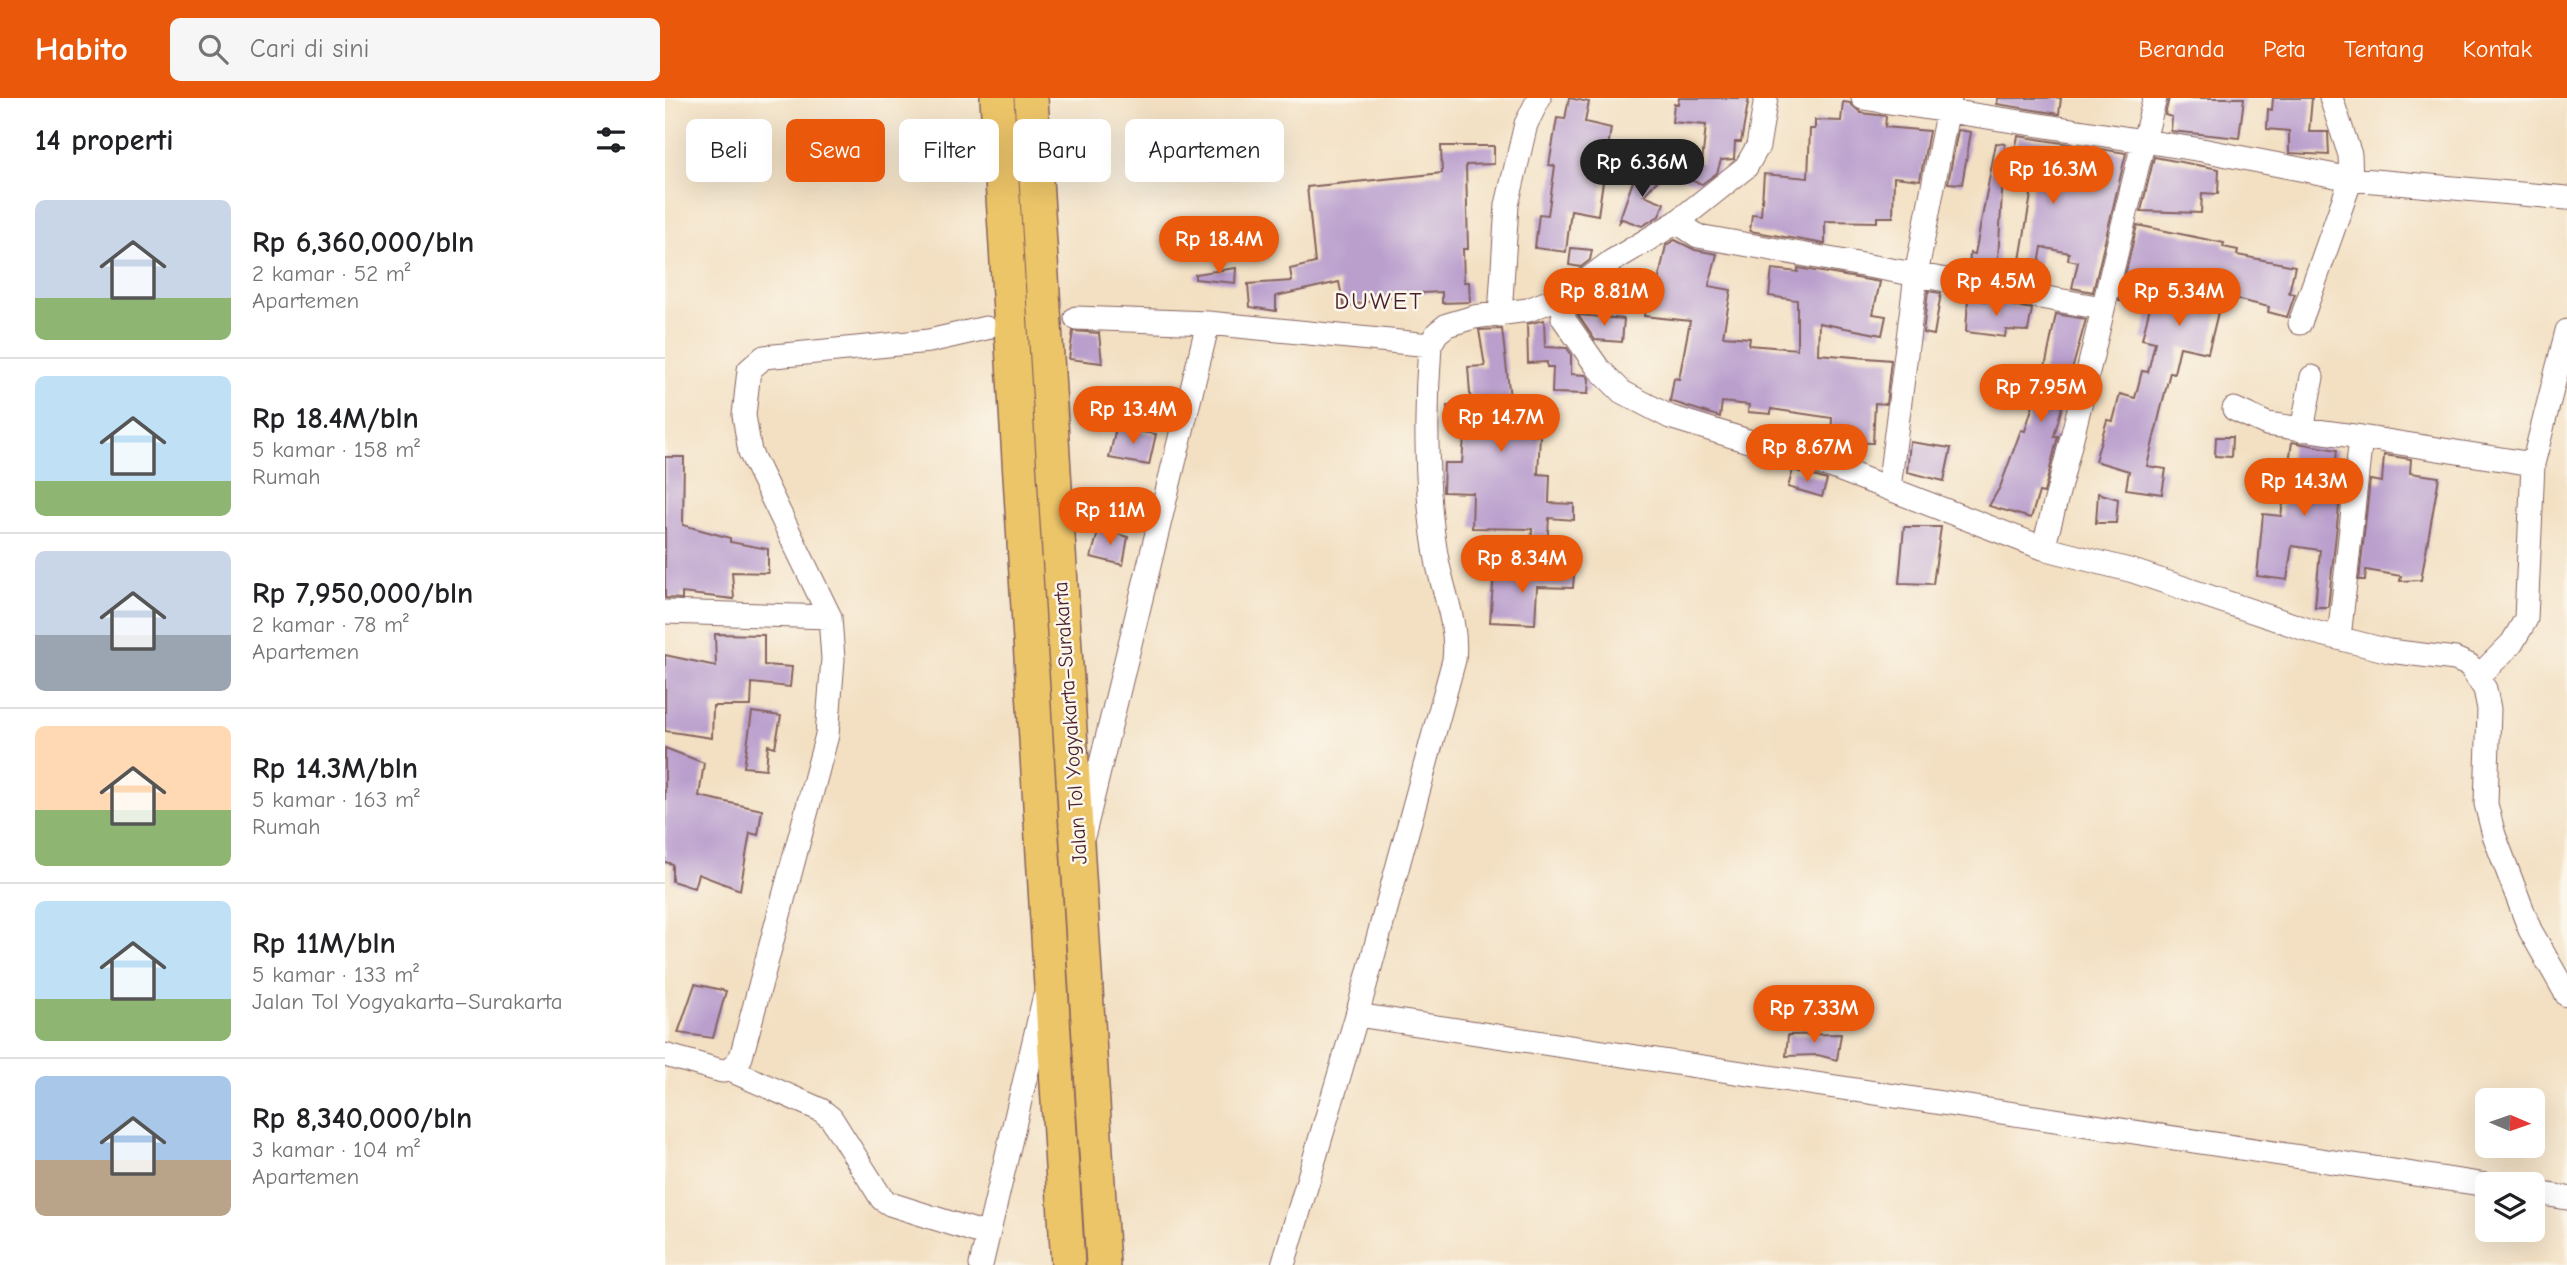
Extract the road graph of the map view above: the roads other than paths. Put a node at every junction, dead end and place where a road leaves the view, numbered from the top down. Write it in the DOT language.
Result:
graph roads {
  1 [pos="997,98"];
  2 [pos="1031,98"];
  3 [pos="1539,98"];
  4 [pos="1766,98"];
  5 [pos="1863,98"];
  6 [pos="2155,98"];
  7 [pos="2331,98"];
  8 [pos="1949,104"];
  9 [pos="2146,142"];
  10 [pos="2351,179"];
  11 [pos="2567,198"];
  12 [pos="1677,222"];
  13 [pos="1916,275"];
  14 [pos="1567,294"];
  15 [pos="2102,308"];
  16 [pos="1528,310"];
  17 [pos="1500,315"];
  18 [pos="1076,318"];
  19 [pos="1563,318"];
  20 [pos="1208,323"];
  21 [pos="2300,323"];
  22 [pos="985,328"];
  23 [pos="2567,331"];
  24 [pos="1430,345"];
  25 [pos="2312,377"];
  26 [pos="2234,409"];
  27 [pos="2302,430"];
  28 [pos="2361,437"];
  29 [pos="2533,464"];
  30 [pos="1889,488"];
  31 [pos="2043,548"];
  32 [pos="665,612"];
  33 [pos="830,618"];
  34 [pos="2339,638"];
  35 [pos="2479,676"];
  36 [pos="2567,995"];
  37 [pos="1357,1015"];
  38 [pos="665,1055"];
  39 [pos="730,1070"];
  40 [pos="2475,1183"];
  41 [pos="2545,1194"];
  42 [pos="2567,1198"];
  43 [pos="988,1235"];
  44 [pos="981,1265"];
  45 [pos="1067,1265"];
  46 [pos="1103,1265"];
  47 [pos="1283,1265"];
  1 -- 45 [label="highway, Jalan Tol Yogyakarta–Surakarta"];
  2 -- 46 [label="highway, Jalan Tol Yogyakarta–Surakarta"];
  3 -- 17 [label="street"];
  4 -- 12 [label="street"];
  5 -- 8 [label="street"];
  6 -- 9 [label="street"];
  7 -- 10 [label="street"];
  8 -- 9 [label="street"];
  8 -- 13 [label="street"];
  9 -- 10 [label="street"];
  9 -- 15 [label="street"];
  10 -- 11 [label="street"];
  10 -- 21 [label="street"];
  12 -- 13 [label="street"];
  12 -- 14 [label="street"];
  13 -- 15 [label="street"];
  13 -- 30 [label="street"];
  14 -- 16 [label="street"];
  14 -- 19 [label="street"];
  15 -- 31 [label="street"];
  16 -- 17 [label="street"];
  16 -- 19 [label="street"];
  17 -- 24 [label="street"];
  18 -- 20 [label="street"];
  19 -- 30 [label="street"];
  20 -- 24 [label="street"];
  20 -- 43 [label="street"];
  22 -- 33 [label="street"];
  23 -- 29 [label="street"];
  24 -- 37 [label="street"];
  25 -- 27 [label="street"];
  26 -- 27 [label="street"];
  27 -- 28 [label="street"];
  28 -- 29 [label="street"];
  28 -- 34 [label="street"];
  29 -- 35 [label="street"];
  30 -- 31 [label="street"];
  31 -- 34 [label="street"];
  32 -- 33 [label="street"];
  33 -- 39 [label="street"];
  34 -- 35 [label="street"];
  35 -- 36 [label="street"];
  37 -- 40 [label="street"];
  37 -- 47 [label="street"];
  38 -- 39 [label="street"];
  39 -- 43 [label="street"];
  41 -- 42 [label="street"];
  43 -- 44 [label="street"];
}
